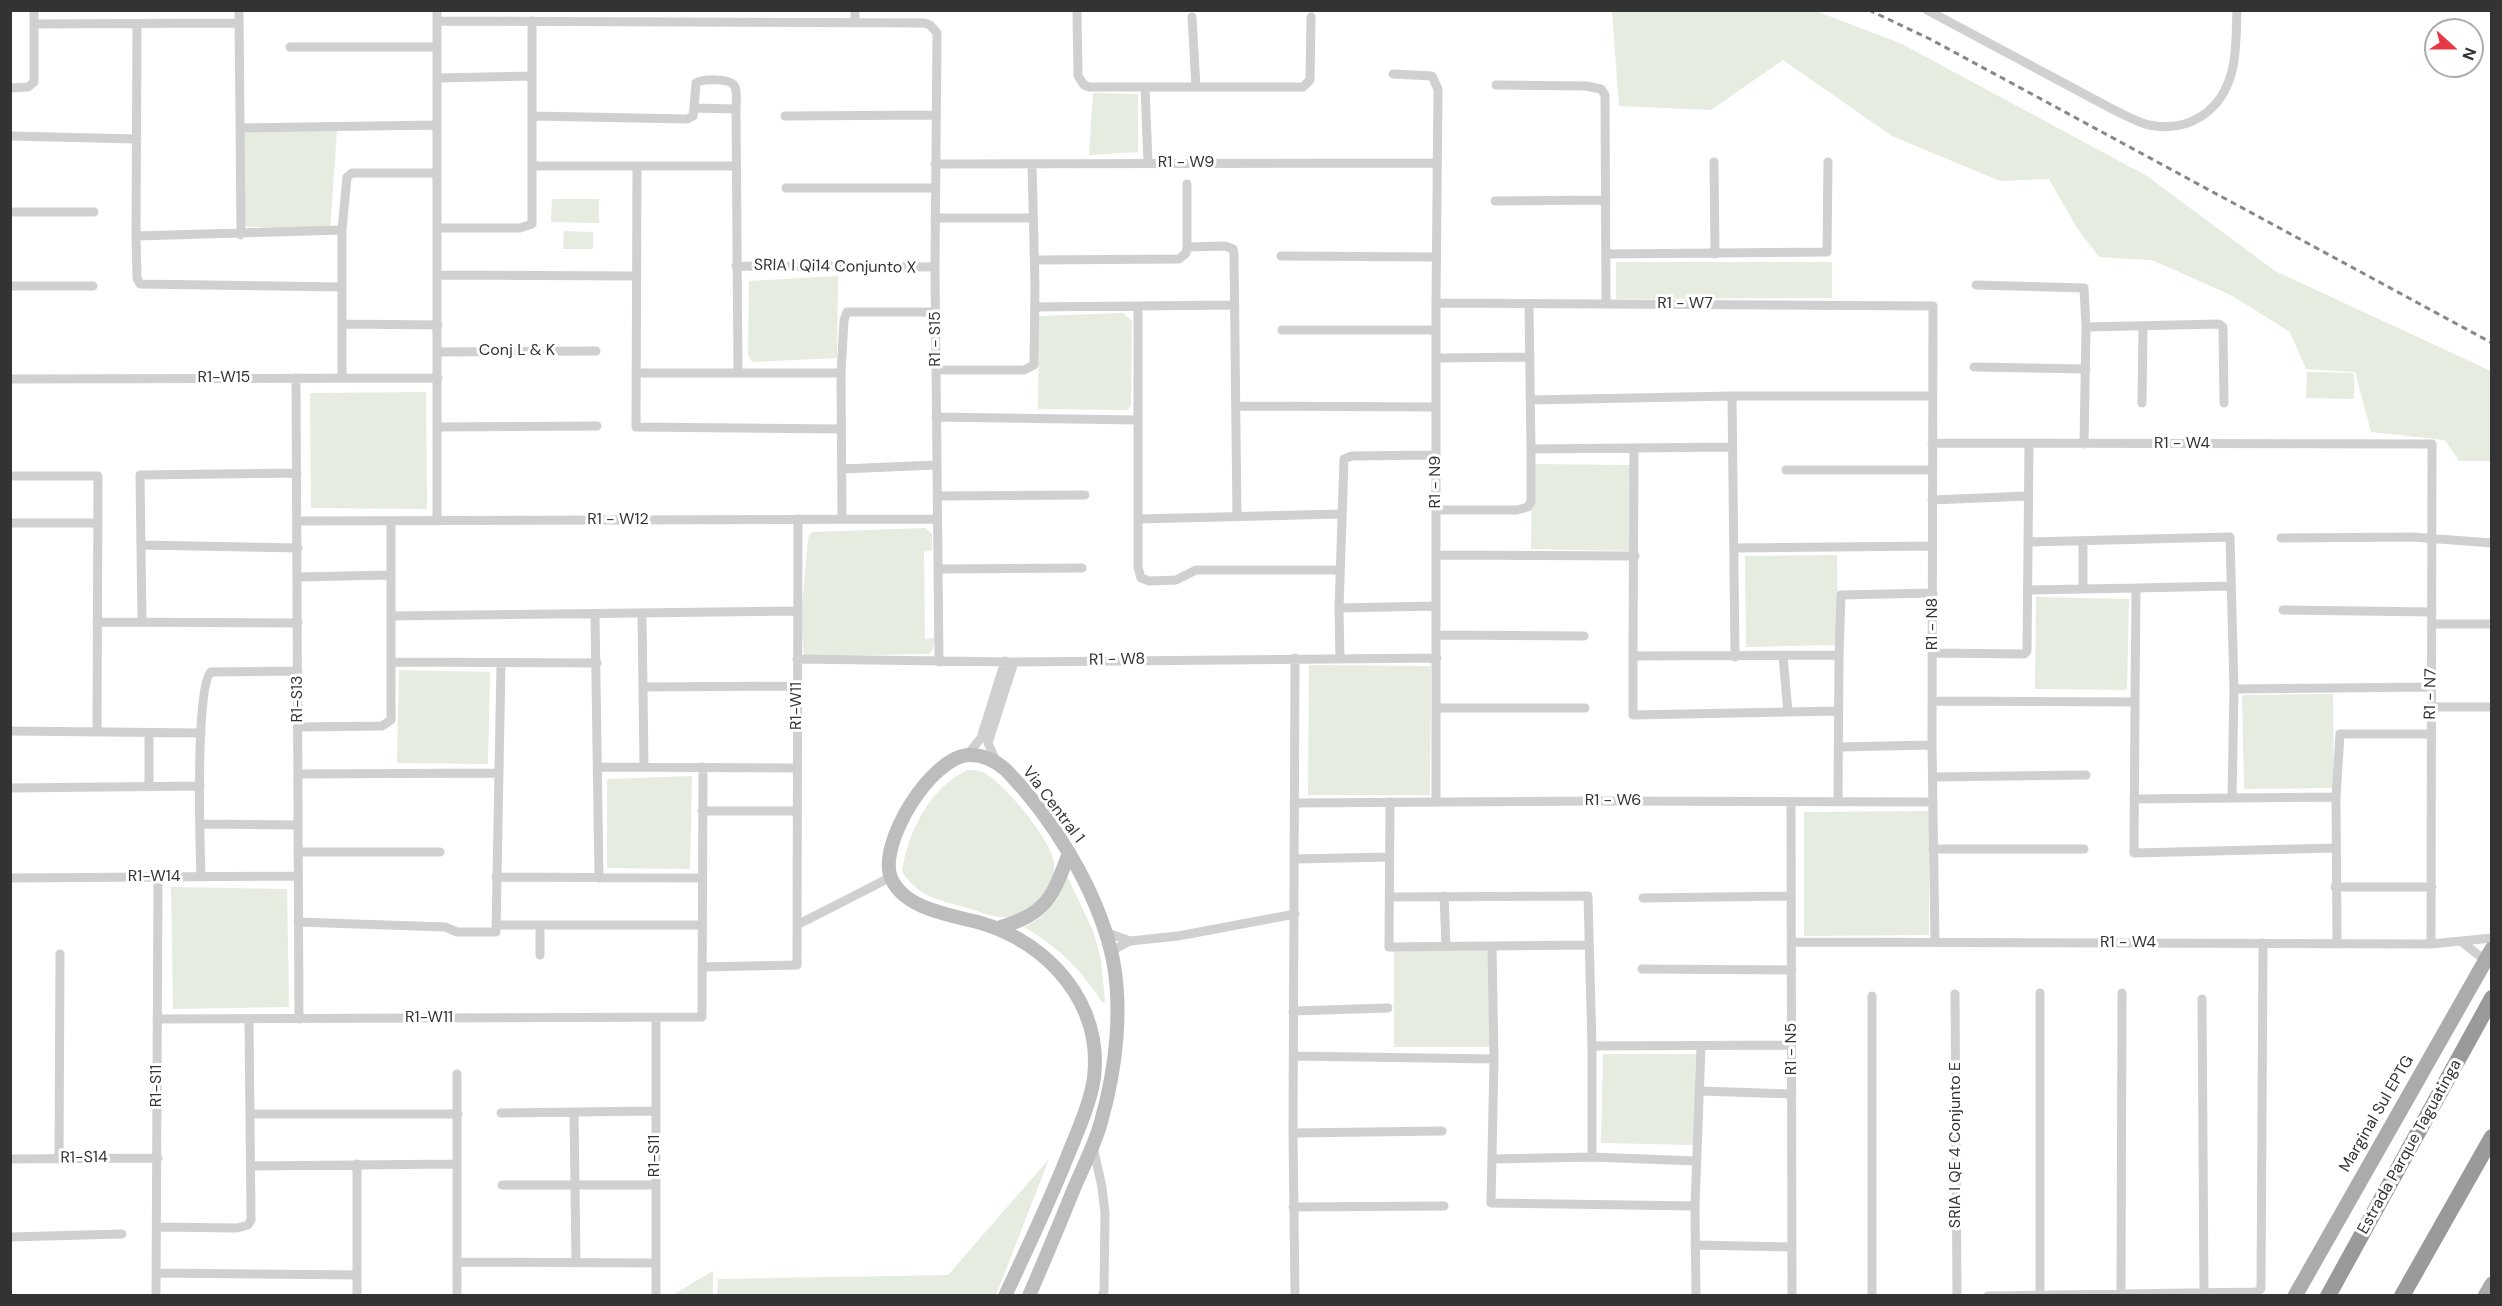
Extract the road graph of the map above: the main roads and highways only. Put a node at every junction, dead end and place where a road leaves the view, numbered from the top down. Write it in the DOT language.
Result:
graph roads {
  1 [pos="2488,955"];
  2 [pos="2492,998"];
  3 [pos="2492,1137"];
  4 [pos="2492,1284"];
  5 [pos="2295,1296"];
  6 [pos="2328,1296"];
  7 [pos="2402,1296"];
  8 [pos="2484,1296"];
  1 -- 5 [label="main road, Marginal Sul EPTG"];
  2 -- 6 [label="highway, Estrada Parque Taguatinga"];
  3 -- 7 [label="highway"];
  4 -- 8 [label="main road"];
}
